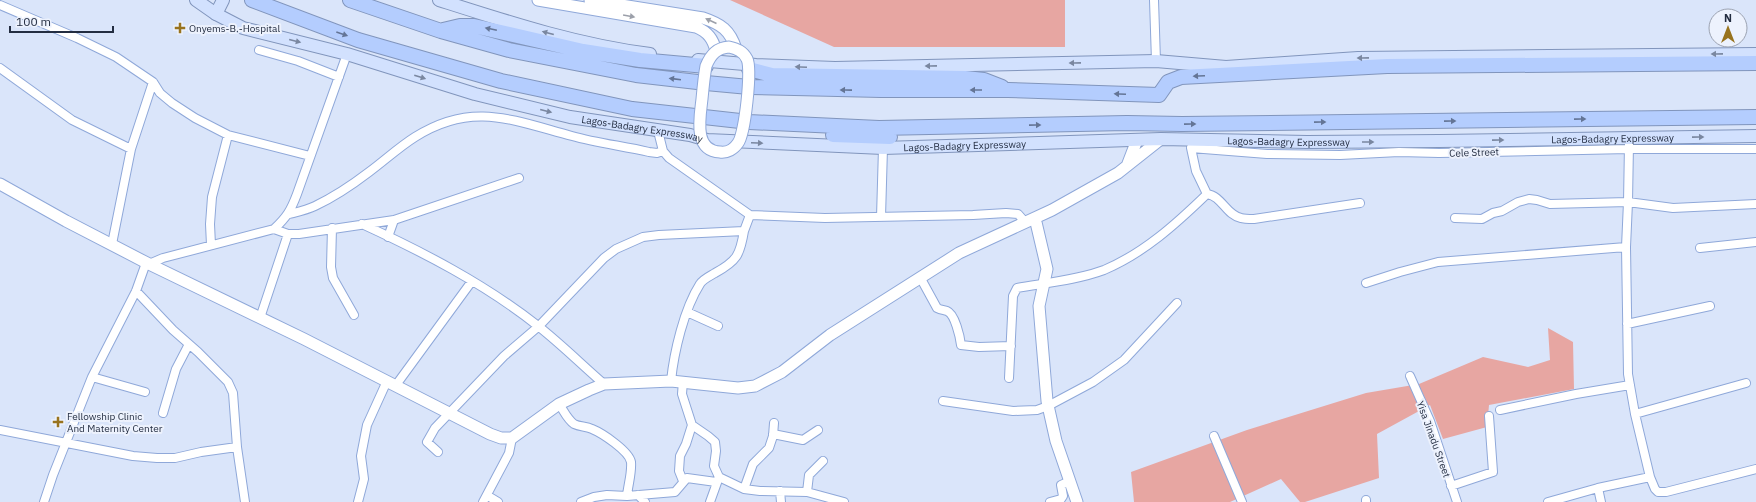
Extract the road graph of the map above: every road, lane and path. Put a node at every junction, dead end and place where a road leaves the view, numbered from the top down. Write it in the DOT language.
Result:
graph roads {
  1 [pos="196,0"];
  2 [pos="223,0"];
  3 [pos="252,0"];
  4 [pos="350,0"];
  5 [pos="439,0"];
  6 [pos="538,0"];
  7 [pos="1154,0"];
  8 [pos="591,3"];
  9 [pos="0,5"];
  10 [pos="213,8"];
  11 [pos="441,31"];
  12 [pos="736,49"];
  13 [pos="259,50"];
  14 [pos="716,51"];
  15 [pos="347,54"];
  16 [pos="1756,54"];
  17 [pos="436,62"];
  18 [pos="1156,62"];
  19 [pos="1756,63"];
  20 [pos="706,66"];
  21 [pos="0,68"];
  22 [pos="749,69"];
  23 [pos="339,77"];
  24 [pos="152,82"];
  25 [pos="1008,90"];
  26 [pos="1756,117"];
  27 [pos="1005,126"];
  28 [pos="699,127"];
  29 [pos="658,130"];
  30 [pos="742,132"];
  31 [pos="228,135"];
  32 [pos="1756,136"];
  33 [pos="1161,139"];
  34 [pos="1137,140"];
  35 [pos="1316,142"];
  36 [pos="1341,142"];
  37 [pos="1629,143"];
  38 [pos="883,148"];
  39 [pos="131,149"];
  40 [pos="1756,149"];
  41 [pos="663,151"];
  42 [pos="1316,155"];
  43 [pos="1340,155"];
  44 [pos="310,156"];
  45 [pos="1126,167"];
  46 [pos="519,178"];
  47 [pos="0,184"];
  48 [pos="1207,194"];
  49 [pos="1628,202"];
  50 [pos="1360,203"];
  51 [pos="1756,204"];
  52 [pos="289,214"];
  53 [pos="750,215"];
  54 [pos="881,217"];
  55 [pos="1455,218"];
  56 [pos="394,220"];
  57 [pos="1031,220"];
  58 [pos="362,224"];
  59 [pos="332,228"];
  60 [pos="274,229"];
  61 [pos="744,231"];
  62 [pos="288,234"];
  63 [pos="388,237"];
  64 [pos="1756,242"];
  65 [pos="112,244"];
  66 [pos="211,245"];
  67 [pos="1626,248"];
  68 [pos="1700,248"];
  69 [pos="148,264"];
  70 [pos="920,278"];
  71 [pos="472,281"];
  72 [pos="1043,283"];
  73 [pos="1366,283"];
  74 [pos="136,291"];
  75 [pos="1177,303"];
  76 [pos="1710,306"];
  77 [pos="687,312"];
  78 [pos="354,315"];
  79 [pos="260,318"];
  80 [pos="1627,324"];
  81 [pos="539,326"];
  82 [pos="718,326"];
  83 [pos="189,344"];
  84 [pos="1011,346"];
  85 [pos="1410,376"];
  86 [pos="92,377"];
  87 [pos="1009,378"];
  88 [pos="671,381"];
  89 [pos="683,381"];
  90 [pos="391,383"];
  91 [pos="1746,383"];
  92 [pos="604,384"];
  93 [pos="1630,385"];
  94 [pos="145,392"];
  95 [pos="943,401"];
  96 [pos="559,404"];
  97 [pos="1048,406"];
  98 [pos="1500,410"];
  99 [pos="162,412"];
  100 [pos="448,413"];
  101 [pos="1635,414"];
  102 [pos="1489,416"];
  103 [pos="774,423"];
  104 [pos="692,425"];
  105 [pos="0,430"];
  106 [pos="818,430"];
  107 [pos="773,434"];
  108 [pos="1214,436"];
  109 [pos="512,438"];
  110 [pos="66,444"];
  111 [pos="237,447"];
  112 [pos="438,452"];
  113 [pos="823,461"];
  114 [pos="1756,469"];
  115 [pos="1650,477"];
  116 [pos="718,479"];
  117 [pos="683,480"];
  118 [pos="1070,481"];
  119 [pos="1451,486"];
  120 [pos="1598,488"];
  121 [pos="744,489"];
  122 [pos="780,490"];
  123 [pos="807,492"];
  124 [pos="638,495"];
  125 [pos="627,496"];
  126 [pos="485,499"];
  127 [pos="44,502"];
  128 [pos="246,502"];
  129 [pos="358,502"];
  130 [pos="498,502"];
  131 [pos="581,502"];
  132 [pos="646,502"];
  133 [pos="710,502"];
  134 [pos="781,502"];
  135 [pos="844,502"];
  136 [pos="1050,502"];
  137 [pos="1077,502"];
  138 [pos="1242,502"];
  139 [pos="1457,502"];
  140 [pos="1548,502"];
  141 [pos="1601,502"];
  1 -- 10 [label="main road, Lagos-Badagry Expressway"];
  2 -- 10 [label="main road"];
  3 -- 17 [label="highway, Lagos-Badagry Expressway, one-way"];
  4 -- 11 [label="highway"];
  18 -- 5 [label="main road, one-way"];
  6 -- 8 [label="main road"];
  7 -- 18 [label="street"];
  12 -- 8 [label="main road, one-way"];
  8 -- 14 [label="main road, one-way"];
  9 -- 24 [label="street"];
  10 -- 15 [label="main road, Lagos-Badagry Expressway, one-way"];
  20 -- 11 [label="highway, one-way"];
  25 -- 11 [label="highway, one-way"];
  12 -- 14 [label="main road, bridge"];
  12 -- 22 [label="main road, bridge"];
  13 -- 23 [label="street"];
  14 -- 20 [label="main road, bridge"];
  15 -- 23 [label="street"];
  15 -- 29 [label="main road, Lagos-Badagry Expressway, one-way"];
  16 -- 18 [label="main road, one-way"];
  17 -- 27 [label="highway, Lagos-Badagry Expressway"];
  17 -- 28 [label="highway"];
  19 -- 25 [label="highway, one-way"];
  20 -- 28 [label="main road, bridge"];
  21 -- 39 [label="street"];
  22 -- 25 [label="highway"];
  22 -- 30 [label="main road, bridge"];
  23 -- 44 [label="street"];
  24 -- 31 [label="street"];
  24 -- 39 [label="street"];
  27 -- 26 [label="highway, Lagos-Badagry Expressway, one-way"];
  27 -- 30 [label="highway"];
  28 -- 30 [label="main road, bridge"];
  29 -- 38 [label="main road, Lagos-Badagry Expressway, one-way"];
  29 -- 41 [label="street"];
  31 -- 44 [label="street"];
  31 -- 66 [label="street"];
  37 -- 32 [label="main road, Lagos-Badagry Expressway, one-way"];
  33 -- 34 [label="main road, Lagos-Badagry Expressway"];
  33 -- 35 [label="main road, Lagos-Badagry Expressway"];
  33 -- 45 [label="main road"];
  34 -- 38 [label="main road, Lagos-Badagry Expressway"];
  34 -- 45 [label="main road"];
  35 -- 36 [label="main road, Lagos-Badagry Expressway"];
  35 -- 42 [label="street"];
  36 -- 37 [label="main road, Lagos-Badagry Expressway, one-way"];
  36 -- 43 [label="street"];
  37 -- 40 [label="street, Cele Street"];
  37 -- 43 [label="street, Cele Street"];
  37 -- 49 [label="street"];
  38 -- 54 [label="street"];
  39 -- 65 [label="street"];
  41 -- 52 [label="street"];
  41 -- 53 [label="street"];
  42 -- 43 [label="street, Cele Street"];
  42 -- 48 [label="street, Cele Street"];
  44 -- 52 [label="street"];
  45 -- 57 [label="main road"];
  46 -- 56 [label="street"];
  47 -- 65 [label="main road"];
  48 -- 50 [label="street"];
  48 -- 72 [label="street"];
  49 -- 51 [label="street"];
  49 -- 55 [label="street"];
  49 -- 67 [label="street"];
  52 -- 60 [label="street"];
  53 -- 54 [label="street"];
  53 -- 61 [label="street"];
  54 -- 57 [label="street"];
  56 -- 58 [label="street"];
  56 -- 63 [label="street"];
  57 -- 70 [label="main road"];
  57 -- 72 [label="main road"];
  58 -- 59 [label="street"];
  58 -- 63 [label="street"];
  59 -- 62 [label="street"];
  59 -- 78 [label="street"];
  60 -- 62 [label="street"];
  60 -- 66 [label="street"];
  61 -- 77 [label="street"];
  61 -- 81 [label="street"];
  62 -- 79 [label="street"];
  63 -- 71 [label="street"];
  64 -- 68 [label="street"];
  65 -- 69 [label="main road"];
  66 -- 69 [label="street"];
  67 -- 73 [label="street"];
  67 -- 80 [label="street"];
  69 -- 74 [label="street"];
  69 -- 79 [label="main road"];
  70 -- 84 [label="street"];
  70 -- 89 [label="main road"];
  71 -- 81 [label="street"];
  71 -- 90 [label="street"];
  72 -- 84 [label="street"];
  72 -- 97 [label="main road"];
  74 -- 83 [label="street"];
  74 -- 86 [label="street"];
  75 -- 97 [label="street"];
  76 -- 80 [label="street"];
  77 -- 82 [label="street"];
  77 -- 88 [label="street"];
  79 -- 90 [label="main road"];
  80 -- 93 [label="street"];
  81 -- 92 [label="street"];
  81 -- 100 [label="street"];
  83 -- 99 [label="street"];
  83 -- 111 [label="street"];
  84 -- 87 [label="street"];
  85 -- 119 [label="street, Yisa Jinadu Street"];
  86 -- 94 [label="street"];
  86 -- 110 [label="street"];
  88 -- 89 [label="main road"];
  88 -- 92 [label="main road"];
  89 -- 104 [label="street"];
  90 -- 100 [label="main road"];
  90 -- 129 [label="street"];
  91 -- 101 [label="street"];
  92 -- 96 [label="main road"];
  93 -- 98 [label="street"];
  93 -- 101 [label="street"];
  95 -- 97 [label="street"];
  96 -- 109 [label="main road"];
  96 -- 125 [label="street"];
  97 -- 118 [label="main road"];
  100 -- 109 [label="main road"];
  100 -- 112 [label="street"];
  101 -- 115 [label="street"];
  102 -- 119 [label="street"];
  103 -- 107 [label="street"];
  104 -- 116 [label="street"];
  104 -- 117 [label="street"];
  105 -- 110 [label="street"];
  106 -- 107 [label="street"];
  107 -- 121 [label="street"];
  108 -- 138 [label="street"];
  109 -- 126 [label="street"];
  110 -- 111 [label="street"];
  110 -- 127 [label="street"];
  111 -- 128 [label="street"];
  113 -- 123 [label="street"];
  114 -- 115 [label="street"];
  115 -- 120 [label="street"];
  116 -- 117 [label="street"];
  116 -- 121 [label="street"];
  116 -- 133 [label="street"];
  117 -- 124 [label="street"];
  118 -- 136 [label="street"];
  118 -- 137 [label="main road"];
  119 -- 139 [label="street, Yisa Jinadu Street"];
  120 -- 140 [label="street"];
  120 -- 141 [label="street"];
  121 -- 122 [label="street"];
  122 -- 123 [label="street"];
  122 -- 134 [label="street"];
  123 -- 135 [label="street"];
  124 -- 125 [label="street"];
  124 -- 132 [label="street"];
  125 -- 131 [label="street"];
  126 -- 130 [label="street"];
}
